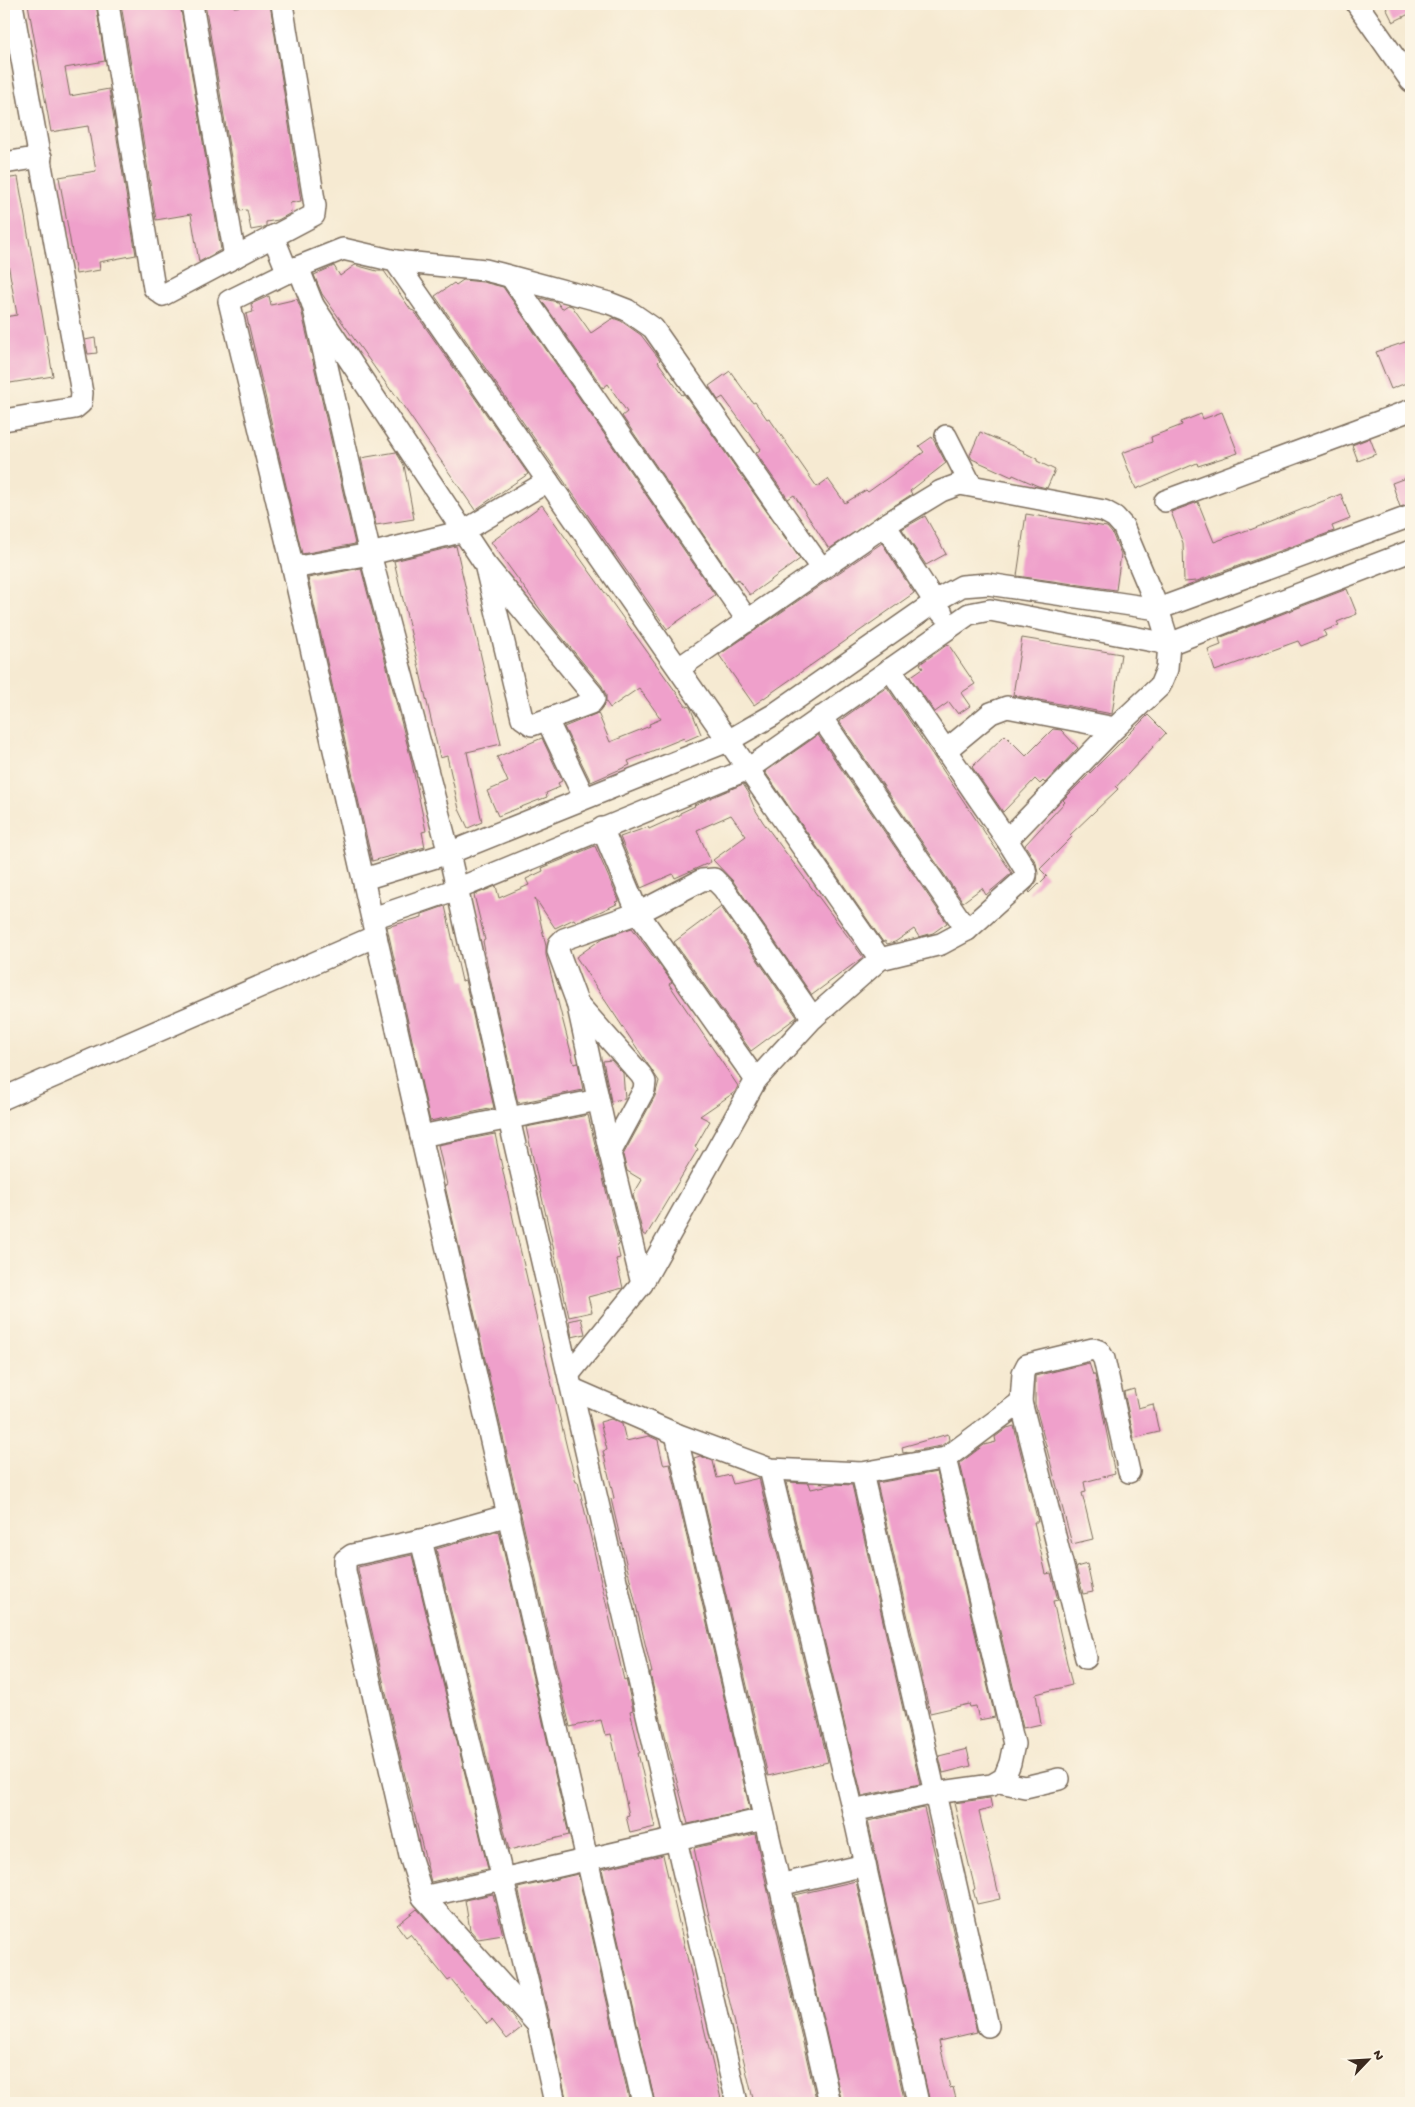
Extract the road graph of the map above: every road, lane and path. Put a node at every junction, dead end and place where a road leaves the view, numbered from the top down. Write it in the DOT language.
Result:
graph roads {
  1 [pos="12,4"];
  2 [pos="108,4"];
  3 [pos="192,4"];
  4 [pos="282,4"];
  5 [pos="1357,4"];
  6 [pos="1411,80"];
  7 [pos="40,157"];
  8 [pos="4,163"];
  9 [pos="235,258"];
  10 [pos="284,258"];
  11 [pos="395,261"];
  12 [pos="510,277"];
  13 [pos="313,305"];
  14 [pos="1411,410"];
  15 [pos="4,420"];
  16 [pos="946,436"];
  17 [pos="548,481"];
  18 [pos="971,485"];
  19 [pos="1166,501"];
  20 [pos="1411,516"];
  21 [pos="885,525"];
  22 [pos="464,531"];
  23 [pos="1411,551"];
  24 [pos="370,554"];
  25 [pos="485,564"];
  26 [pos="293,568"];
  27 [pos="821,568"];
  28 [pos="935,603"];
  29 [pos="1164,607"];
  30 [pos="748,621"];
  31 [pos="951,625"];
  32 [pos="1176,641"];
  33 [pos="679,668"];
  34 [pos="890,669"];
  35 [pos="822,717"];
  36 [pos="547,720"];
  37 [pos="1114,728"];
  38 [pos="728,741"];
  39 [pos="945,752"];
  40 [pos="748,769"];
  41 [pos="584,798"];
  42 [pos="602,828"];
  43 [pos="1007,840"];
  44 [pos="449,853"];
  45 [pos="364,879"];
  46 [pos="457,889"];
  47 [pos="638,913"];
  48 [pos="374,927"];
  49 [pos="967,930"];
  50 [pos="880,959"];
  51 [pos="577,1002"];
  52 [pos="813,1018"];
  53 [pos="756,1080"];
  54 [pos="4,1098"];
  55 [pos="598,1100"];
  56 [pos="509,1119"];
  57 [pos="421,1136"];
  58 [pos="610,1154"];
  59 [pos="642,1284"];
  60 [pos="571,1382"];
  61 [pos="1021,1402"];
  62 [pos="676,1434"];
  63 [pos="946,1458"];
  64 [pos="770,1469"];
  65 [pos="862,1472"];
  66 [pos="1129,1472"];
  67 [pos="509,1515"];
  68 [pos="421,1540"];
  69 [pos="1086,1658"];
  70 [pos="1060,1779"];
  71 [pos="999,1782"];
  72 [pos="935,1793"];
  73 [pos="853,1811"];
  74 [pos="764,1819"];
  75 [pos="677,1839"];
  76 [pos="588,1860"];
  77 [pos="865,1866"];
  78 [pos="503,1879"];
  79 [pos="779,1885"];
  80 [pos="424,1897"];
  81 [pos="538,2025"];
  82 [pos="988,2026"];
  83 [pos="555,2103"];
  84 [pos="643,2103"];
  85 [pos="737,2103"];
  86 [pos="830,2103"];
  87 [pos="918,2103"];
  1 -- 7 [label="street"];
  2 -- 9 [label="street"];
  3 -- 9 [label="street"];
  4 -- 10 [label="street"];
  5 -- 6 [label="street"];
  7 -- 8 [label="street"];
  7 -- 15 [label="street"];
  9 -- 10 [label="street"];
  10 -- 11 [label="street"];
  10 -- 13 [label="street"];
  10 -- 26 [label="street"];
  11 -- 12 [label="street"];
  11 -- 17 [label="street"];
  12 -- 27 [label="street"];
  12 -- 30 [label="street"];
  13 -- 22 [label="street"];
  13 -- 24 [label="street"];
  14 -- 19 [label="street"];
  16 -- 18 [label="street"];
  17 -- 22 [label="street"];
  17 -- 33 [label="street"];
  18 -- 21 [label="street"];
  18 -- 29 [label="street"];
  20 -- 29 [label="street"];
  21 -- 27 [label="street"];
  21 -- 28 [label="street"];
  22 -- 24 [label="street"];
  22 -- 25 [label="street"];
  23 -- 32 [label="street"];
  24 -- 26 [label="street"];
  24 -- 44 [label="street"];
  25 -- 36 [label="street"];
  25 -- 36 [label="street"];
  26 -- 45 [label="street"];
  27 -- 30 [label="street"];
  28 -- 29 [label="street"];
  28 -- 31 [label="street"];
  28 -- 38 [label="street"];
  29 -- 32 [label="street"];
  30 -- 33 [label="street"];
  31 -- 32 [label="street"];
  31 -- 34 [label="street"];
  32 -- 37 [label="street"];
  33 -- 38 [label="street"];
  34 -- 35 [label="street"];
  34 -- 39 [label="street"];
  35 -- 40 [label="street"];
  35 -- 49 [label="street"];
  36 -- 41 [label="street"];
  37 -- 39 [label="street"];
  37 -- 43 [label="street"];
  38 -- 40 [label="street"];
  38 -- 41 [label="street"];
  39 -- 43 [label="street"];
  40 -- 42 [label="street"];
  40 -- 50 [label="street"];
  41 -- 44 [label="street"];
  42 -- 46 [label="street"];
  42 -- 47 [label="street"];
  43 -- 49 [label="street"];
  44 -- 45 [label="street"];
  44 -- 46 [label="street"];
  45 -- 48 [label="street"];
  46 -- 48 [label="street"];
  46 -- 56 [label="street"];
  47 -- 51 [label="street"];
  47 -- 52 [label="street"];
  47 -- 53 [label="street"];
  48 -- 54 [label="street"];
  48 -- 57 [label="street"];
  49 -- 50 [label="street"];
  50 -- 52 [label="street"];
  51 -- 55 [label="street"];
  51 -- 58 [label="street"];
  52 -- 53 [label="street"];
  53 -- 59 [label="street"];
  55 -- 56 [label="street"];
  55 -- 58 [label="street"];
  56 -- 57 [label="street"];
  56 -- 60 [label="street"];
  57 -- 67 [label="street"];
  58 -- 59 [label="street"];
  59 -- 60 [label="street"];
  60 -- 62 [label="street"];
  60 -- 75 [label="street"];
  61 -- 63 [label="street"];
  61 -- 66 [label="street"];
  61 -- 69 [label="street"];
  62 -- 64 [label="street"];
  62 -- 74 [label="street"];
  63 -- 65 [label="street"];
  63 -- 71 [label="street"];
  64 -- 65 [label="street"];
  64 -- 73 [label="street"];
  65 -- 72 [label="street"];
  67 -- 68 [label="street"];
  67 -- 76 [label="street"];
  68 -- 78 [label="street"];
  68 -- 80 [label="street"];
  70 -- 71 [label="street"];
  71 -- 72 [label="street"];
  72 -- 73 [label="street"];
  72 -- 82 [label="street"];
  73 -- 77 [label="street"];
  74 -- 75 [label="street"];
  74 -- 79 [label="street"];
  75 -- 76 [label="street"];
  75 -- 85 [label="street"];
  76 -- 78 [label="street"];
  76 -- 84 [label="street"];
  77 -- 79 [label="street"];
  77 -- 87 [label="street"];
  78 -- 80 [label="street"];
  78 -- 81 [label="street"];
  79 -- 86 [label="street"];
  80 -- 81 [label="street"];
  81 -- 83 [label="street"];
}
